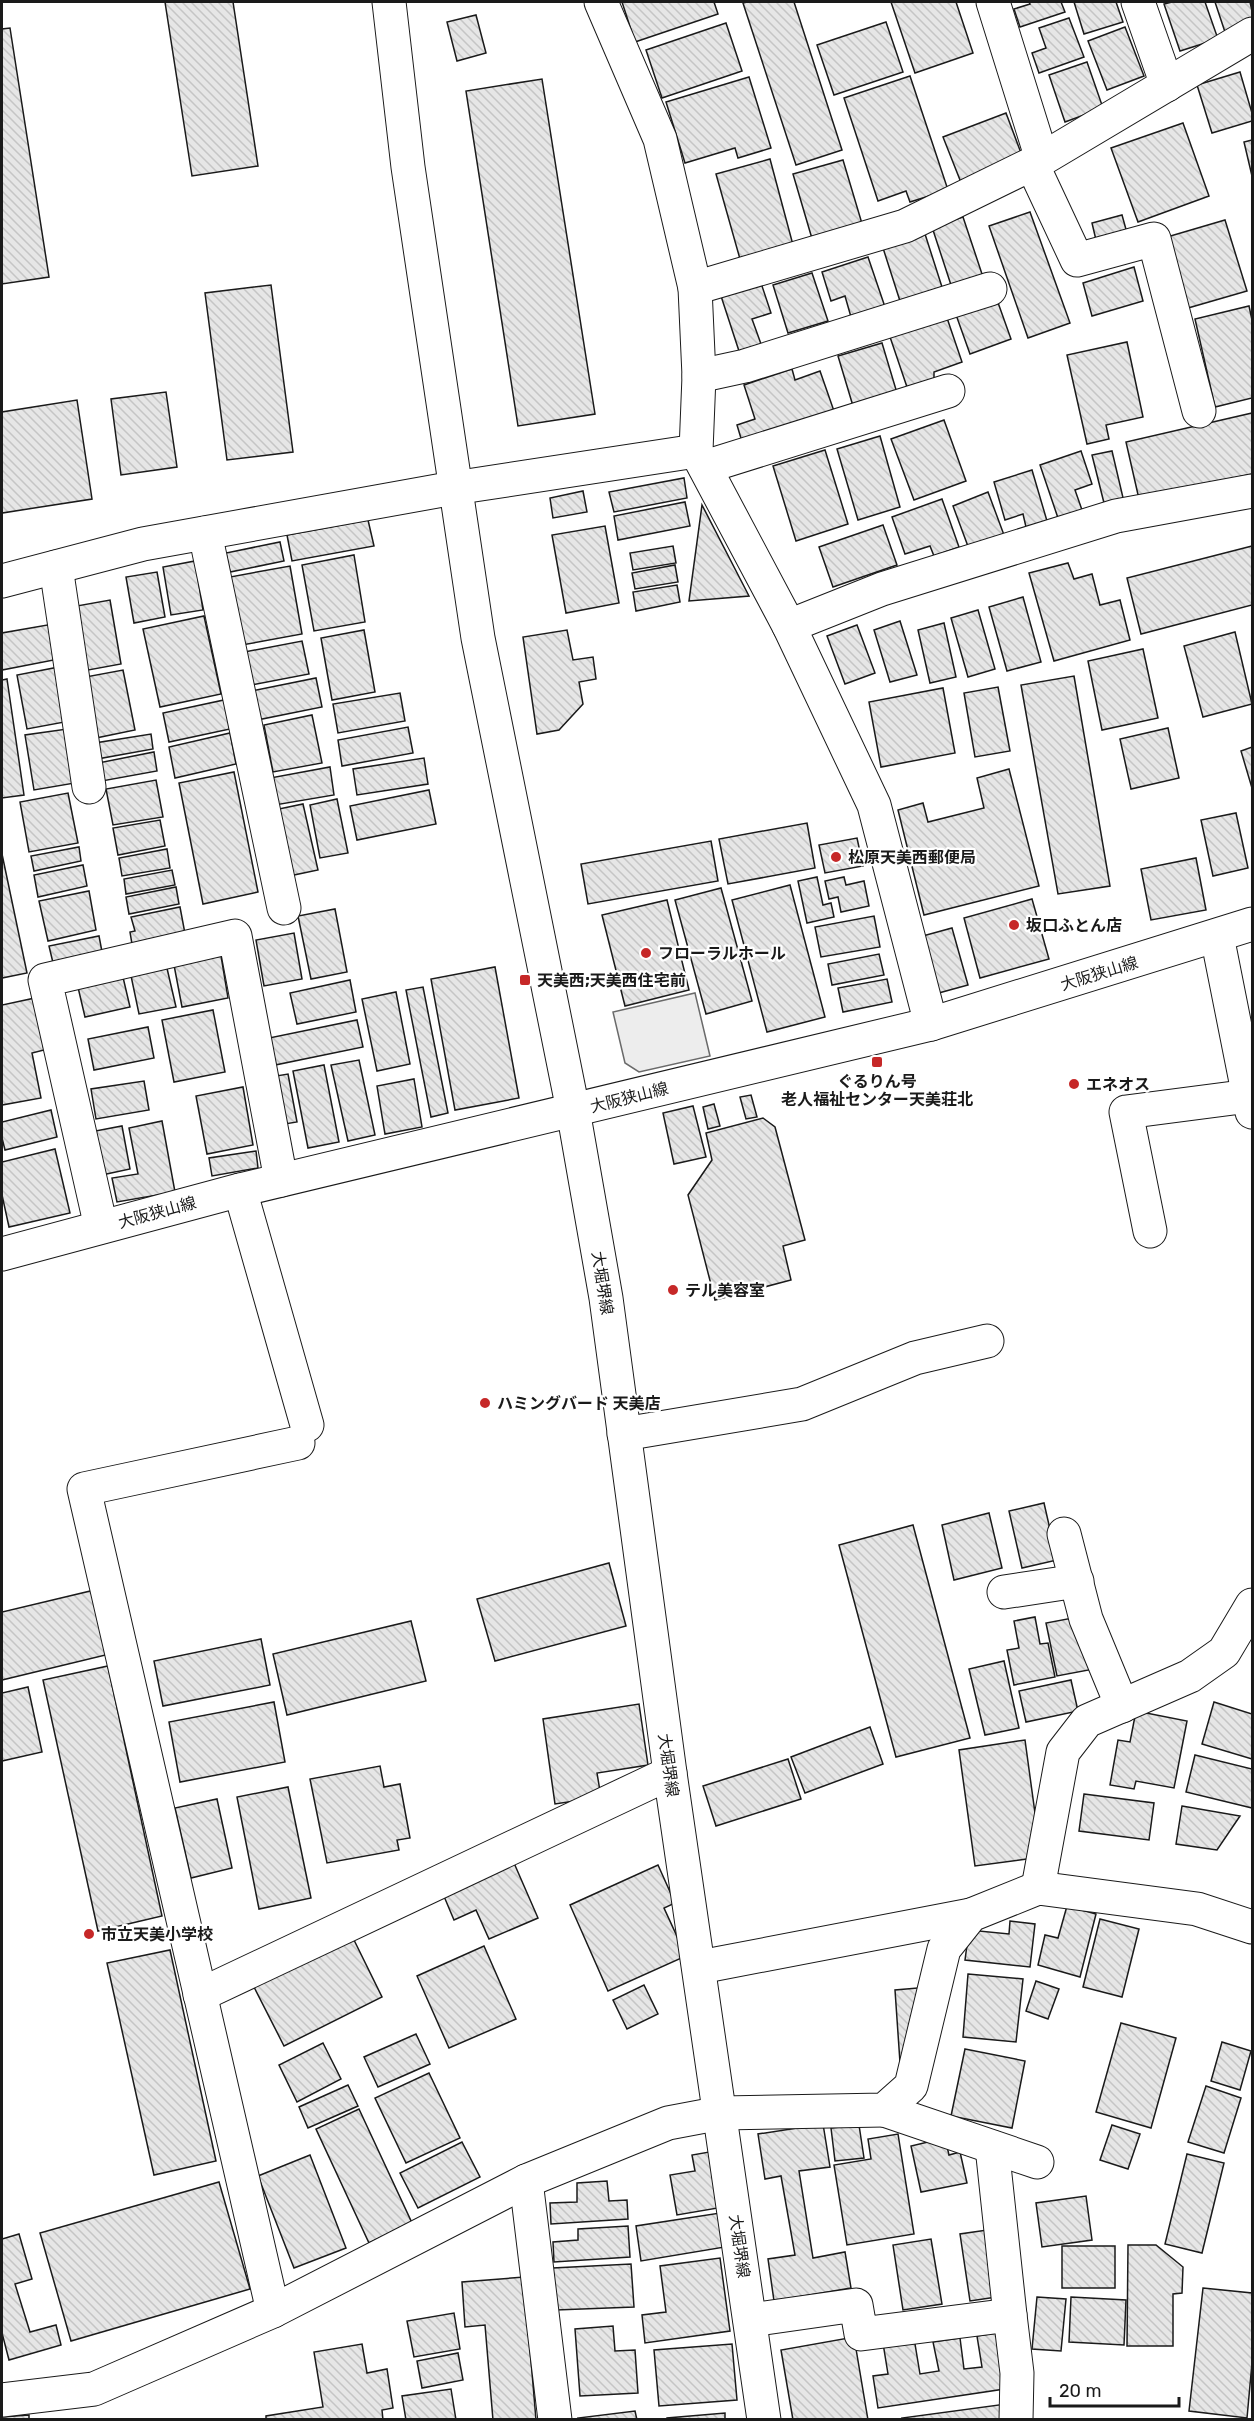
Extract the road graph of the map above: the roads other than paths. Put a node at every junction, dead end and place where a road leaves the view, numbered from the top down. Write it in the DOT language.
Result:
graph roads {
  1 [pos="389,2"];
  2 [pos="601,2"];
  3 [pos="993,2"];
  4 [pos="1138,2"];
  5 [pos="1252,34"];
  6 [pos="1167,85"];
  7 [pos="1037,161"];
  8 [pos="695,288"];
  9 [pos="990,289"];
  10 [pos="699,376"];
  11 [pos="948,392"];
  12 [pos="1199,411"];
  13 [pos="701,459"];
  14 [pos="454,488"];
  15 [pos="1252,491"];
  16 [pos="205,533"];
  17 [pos="56,567"];
  18 [pos="2,581"];
  19 [pos="789,627"];
  20 [pos="89,787"];
  21 [pos="284,908"];
  22 [pos="1252,924"];
  23 [pos="1217,936"];
  24 [pos="931,1024"];
  25 [pos="1251,1104"];
  26 [pos="573,1110"];
  27 [pos="280,1180"];
  28 [pos="240,1190"];
  29 [pos="101,1227"];
  30 [pos="1150,1231"];
  31 [pos="2,1254"];
  32 [pos="987,1341"];
  33 [pos="624,1434"];
  34 [pos="1064,1534"];
  35 [pos="1077,1581"];
  36 [pos="1004,1592"];
  37 [pos="1252,1605"];
  38 [pos="1238,1651"];
  39 [pos="1122,1706"];
  40 [pos="670,1773"];
  41 [pos="1038,1888"];
  42 [pos="971,1915"];
  43 [pos="1252,1927"];
  44 [pos="700,1967"];
  45 [pos="200,1995"];
  46 [pos="884,2110"];
  47 [pos="721,2113"];
  48 [pos="993,2148"];
  49 [pos="1037,2162"];
  50 [pos="526,2181"];
  51 [pos="273,2311"];
  52 [pos="1010,2315"];
  53 [pos="750,2320"];
  54 [pos="2,2400"];
  55 [pos="555,2420"];
  56 [pos="764,2420"];
  57 [pos="1016,2420"];
  1 -- 14 [label="street, 大堀堺線"];
  2 -- 8 [label="street"];
  3 -- 7 [label="street"];
  4 -- 6 [label="street"];
  5 -- 6 [label="street"];
  6 -- 7 [label="street"];
  7 -- 8 [label="street"];
  7 -- 12 [label="street"];
  8 -- 10 [label="street"];
  9 -- 10 [label="street"];
  10 -- 13 [label="street"];
  11 -- 13 [label="street"];
  13 -- 14 [label="street"];
  13 -- 19 [label="street"];
  14 -- 16 [label="street"];
  14 -- 26 [label="street, 大堀堺線"];
  15 -- 19 [label="street"];
  16 -- 17 [label="street"];
  16 -- 21 [label="street"];
  17 -- 18 [label="street"];
  17 -- 20 [label="street"];
  19 -- 24 [label="street"];
  22 -- 23 [label="street, 大阪狭山線"];
  23 -- 24 [label="street, 大阪狭山線"];
  23 -- 25 [label="street"];
  24 -- 26 [label="street, 大阪狭山線"];
  25 -- 30 [label="street"];
  26 -- 27 [label="street, 大阪狭山線"];
  26 -- 33 [label="street, 大堀堺線"];
  27 -- 28 [label="street, 大阪狭山線"];
  27 -- 29 [label="street"];
  28 -- 29 [label="street, 大阪狭山線"];
  28 -- 45 [label="street"];
  29 -- 31 [label="street, 大阪狭山線"];
  32 -- 33 [label="street"];
  33 -- 40 [label="street, 大堀堺線"];
  34 -- 35 [label="street"];
  35 -- 36 [label="street"];
  35 -- 39 [label="street"];
  37 -- 38 [label="street"];
  38 -- 39 [label="street"];
  39 -- 41 [label="street"];
  40 -- 44 [label="street, 大堀堺線"];
  40 -- 45 [label="street"];
  41 -- 42 [label="street"];
  41 -- 43 [label="street"];
  42 -- 44 [label="street"];
  42 -- 46 [label="street"];
  44 -- 47 [label="street, 大堀堺線"];
  45 -- 51 [label="street"];
  46 -- 47 [label="street"];
  46 -- 48 [label="street"];
  47 -- 50 [label="street"];
  47 -- 53 [label="street, 大堀堺線"];
  48 -- 49 [label="street"];
  48 -- 52 [label="street"];
  50 -- 51 [label="street"];
  50 -- 55 [label="street"];
  51 -- 54 [label="street"];
  52 -- 53 [label="street"];
  52 -- 57 [label="street"];
  53 -- 56 [label="street, 大堀堺線"];
}
